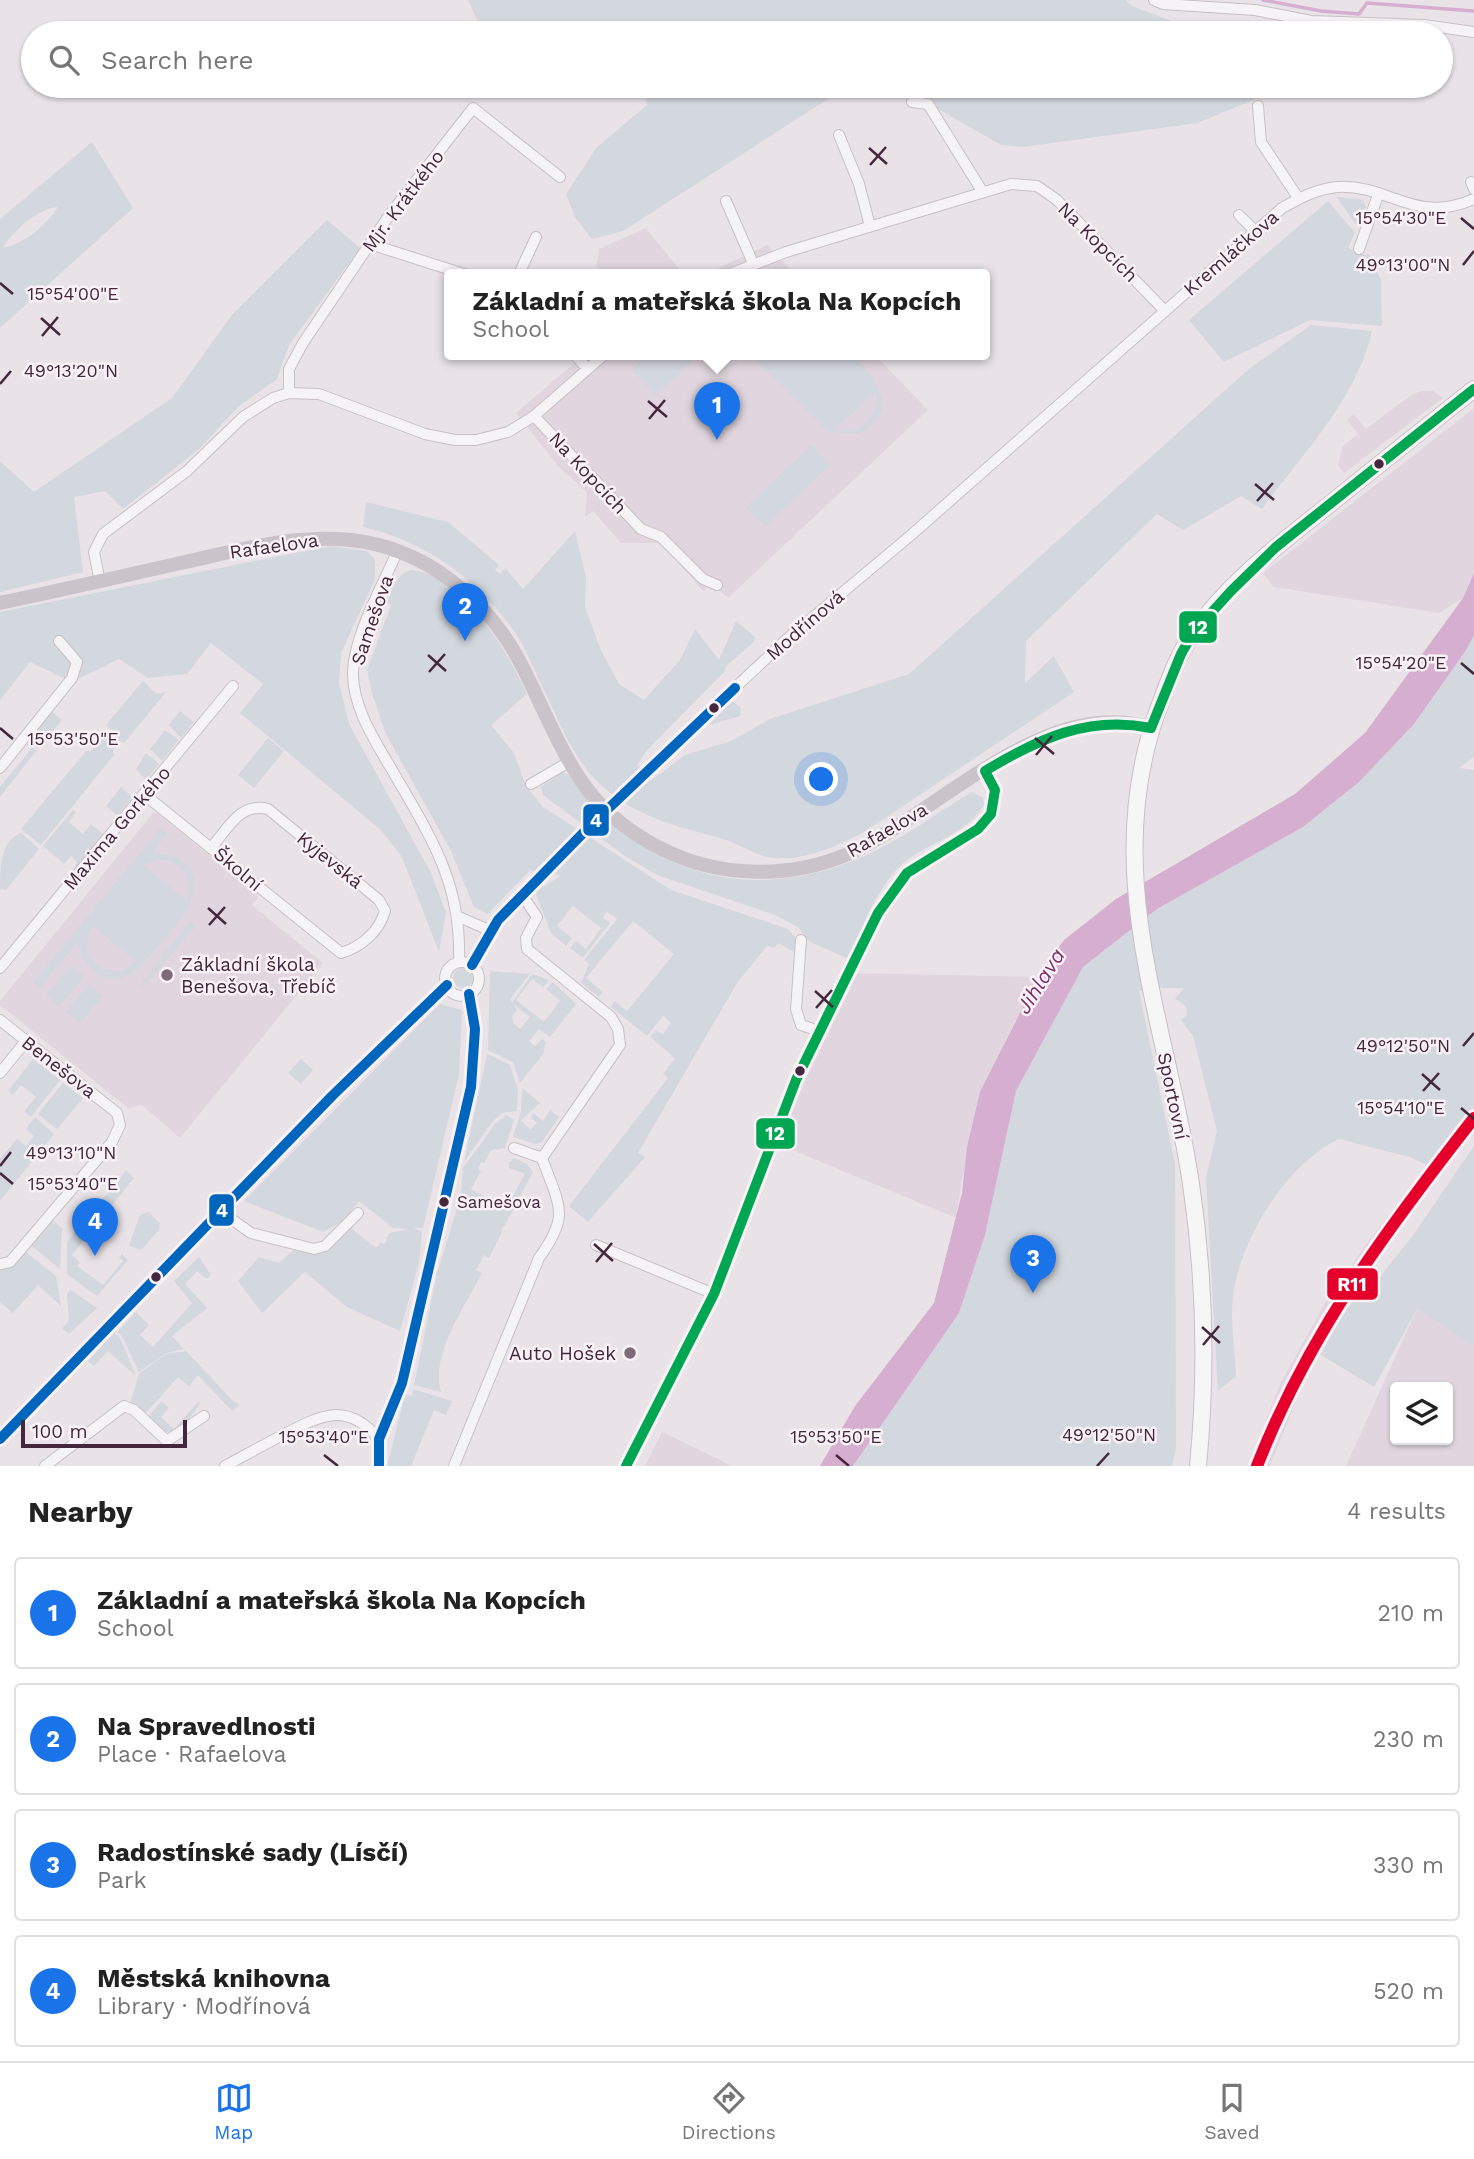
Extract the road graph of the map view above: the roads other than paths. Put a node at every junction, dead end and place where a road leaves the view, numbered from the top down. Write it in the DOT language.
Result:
graph roads {
  1 [pos="1154,0"];
  2 [pos="1311,21"];
  3 [pos="1453,29"];
  4 [pos="1474,32"];
  5 [pos="912,102"];
  6 [pos="1258,106"];
  7 [pos="839,135"];
  8 [pos="560,177"];
  9 [pos="982,191"];
  10 [pos="1378,195"];
  11 [pos="1299,199"];
  12 [pos="1474,200"];
  13 [pos="726,201"];
  14 [pos="1239,215"];
  15 [pos="870,226"];
  16 [pos="1255,232"];
  17 [pos="536,237"];
  18 [pos="370,244"];
  19 [pos="1359,249"];
  20 [pos="753,262"];
  21 [pos="448,269"];
  22 [pos="521,269"];
  23 [pos="740,269"];
  24 [pos="1165,311"];
  25 [pos="580,360"];
  26 [pos="597,360"];
  27 [pos="587,368"];
  28 [pos="1474,389"];
  29 [pos="289,393"];
  30 [pos="534,416"];
  31 [pos="397,552"];
  32 [pos="100,582"];
  33 [pos="717,584"];
  34 [pos="0,603"];
  35 [pos="59,641"];
  36 [pos="233,686"];
  37 [pos="1151,728"];
  38 [pos="569,762"];
  39 [pos="0,768"];
  40 [pos="985,771"];
  41 [pos="531,784"];
  42 [pos="145,795"];
  43 [pos="212,847"];
  44 [pos="522,895"];
  45 [pos="459,917"];
  46 [pos="489,930"];
  47 [pos="801,940"];
  48 [pos="329,946"];
  49 [pos="459,962"];
  50 [pos="472,965"];
  51 [pos="0,968"];
  52 [pos="447,985"];
  53 [pos="469,994"];
  54 [pos="0,1020"];
  55 [pos="819,1031"];
  56 [pos="26,1041"];
  57 [pos="0,1073"];
  58 [pos="513,1148"];
  59 [pos="542,1158"];
  60 [pos="220,1211"];
  61 [pos="358,1213"];
  62 [pos="596,1245"];
  63 [pos="0,1264"];
  64 [pos="714,1294"];
  65 [pos="204,1416"];
  66 [pos="0,1439"];
  67 [pos="379,1439"];
  68 [pos="45,1466"];
  69 [pos="225,1466"];
  70 [pos="379,1466"];
  71 [pos="454,1466"];
  72 [pos="626,1466"];
  73 [pos="1198,1466"];
  1 -- 2 [label="street"];
  3 -- 4 [label="street"];
  5 -- 9 [label="street"];
  6 -- 11 [label="street, Kremláčkova"];
  7 -- 15 [label="street"];
  8 -- 18 [label="street, Mjr. Krátkého"];
  9 -- 15 [label="street, Na Kopcích"];
  9 -- 24 [label="street, Na Kopcích"];
  10 -- 11 [label="street, Kremláčkova"];
  10 -- 12 [label="street, Kremláčkova"];
  10 -- 19 [label="street"];
  11 -- 16 [label="street, Kremláčkova"];
  13 -- 20 [label="street"];
  14 -- 16 [label="street"];
  15 -- 20 [label="street, Na Kopcích"];
  16 -- 24 [label="street, Kremláčkova"];
  17 -- 22 [label="street"];
  18 -- 21 [label="street"];
  18 -- 29 [label="street, Mjr. Krátkého"];
  20 -- 23 [label="street, Na Kopcích"];
  24 -- 44 [label="street, Modřínová, bridge"];
  25 -- 27 [label="street"];
  26 -- 27 [label="street, Na Kopcích"];
  27 -- 30 [label="street, Na Kopcích"];
  28 -- 37 [label="main road, Sportovní"];
  29 -- 30 [label="street"];
  29 -- 32 [label="street"];
  30 -- 33 [label="street, Na Kopcích"];
  31 -- 32 [label="main road, Rafaelova"];
  31 -- 38 [label="main road, Rafaelova"];
  31 -- 45 [label="street, Samešova"];
  32 -- 34 [label="main road, Rafaelova"];
  35 -- 39 [label="street"];
  36 -- 42 [label="street, Maxima Gorkého"];
  37 -- 40 [label="main road, Rafaelova"];
  37 -- 73 [label="main road, Sportovní"];
  38 -- 40 [label="main road, Rafaelova"];
  38 -- 41 [label="street"];
  40 -- 55 [label="main road"];
  42 -- 43 [label="street, Školní"];
  42 -- 51 [label="street, Maxima Gorkého"];
  43 -- 48 [label="street, Školní"];
  43 -- 48 [label="street, Kyjevská"];
  44 -- 46 [label="street, Modřínová"];
  44 -- 59 [label="street"];
  45 -- 46 [label="street"];
  45 -- 49 [label="street, Samešova"];
  46 -- 50 [label="street, Modřínová"];
  47 -- 55 [label="street"];
  49 -- 50 [label="street"];
  49 -- 52 [label="street, Samešova"];
  50 -- 53 [label="street"];
  52 -- 53 [label="street"];
  52 -- 60 [label="street"];
  53 -- 67 [label="street"];
  54 -- 56 [label="street, Benešova"];
  55 -- 64 [label="main road"];
  56 -- 57 [label="street"];
  56 -- 63 [label="street, Benešova"];
  58 -- 59 [label="street"];
  59 -- 71 [label="street"];
  60 -- 61 [label="street"];
  60 -- 66 [label="street"];
  62 -- 64 [label="street"];
  64 -- 72 [label="main road"];
  65 -- 68 [label="street"];
  67 -- 69 [label="street"];
  67 -- 70 [label="street"];
}
